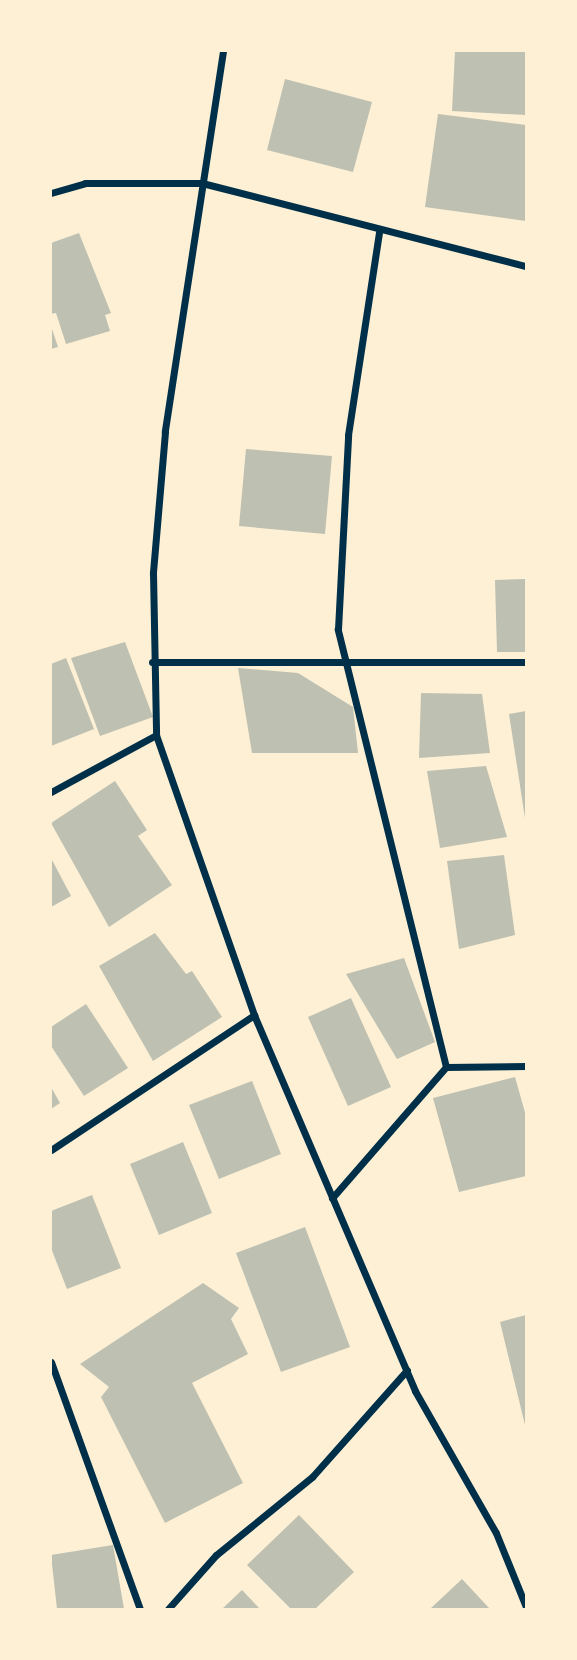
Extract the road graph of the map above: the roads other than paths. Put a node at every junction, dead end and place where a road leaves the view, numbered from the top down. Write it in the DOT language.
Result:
graph roads {
  1 [pos="223,51"];
  2 [pos="202,183"];
  3 [pos="51,193"];
  4 [pos="379,232"];
  5 [pos="526,266"];
  6 [pos="152,662"];
  7 [pos="526,662"];
  8 [pos="344,666"];
  9 [pos="156,735"];
  10 [pos="51,792"];
  11 [pos="254,1015"];
  12 [pos="526,1066"];
  13 [pos="446,1067"];
  14 [pos="51,1150"];
  15 [pos="332,1198"];
  16 [pos="51,1362"];
  17 [pos="407,1370"];
  18 [pos="526,1607"];
  19 [pos="140,1609"];
  20 [pos="168,1609"];
  1 -- 2 [label="street"];
  2 -- 3 [label="street"];
  2 -- 4 [label="street"];
  2 -- 6 [label="street"];
  4 -- 5 [label="street"];
  4 -- 8 [label="street"];
  6 -- 8 [label="street"];
  6 -- 9 [label="street"];
  7 -- 8 [label="street"];
  8 -- 13 [label="street"];
  9 -- 10 [label="street"];
  9 -- 11 [label="street"];
  11 -- 14 [label="street"];
  11 -- 15 [label="street"];
  12 -- 13 [label="street"];
  13 -- 15 [label="street"];
  15 -- 17 [label="street"];
  16 -- 19 [label="street"];
  17 -- 18 [label="street"];
  17 -- 20 [label="street"];
}
